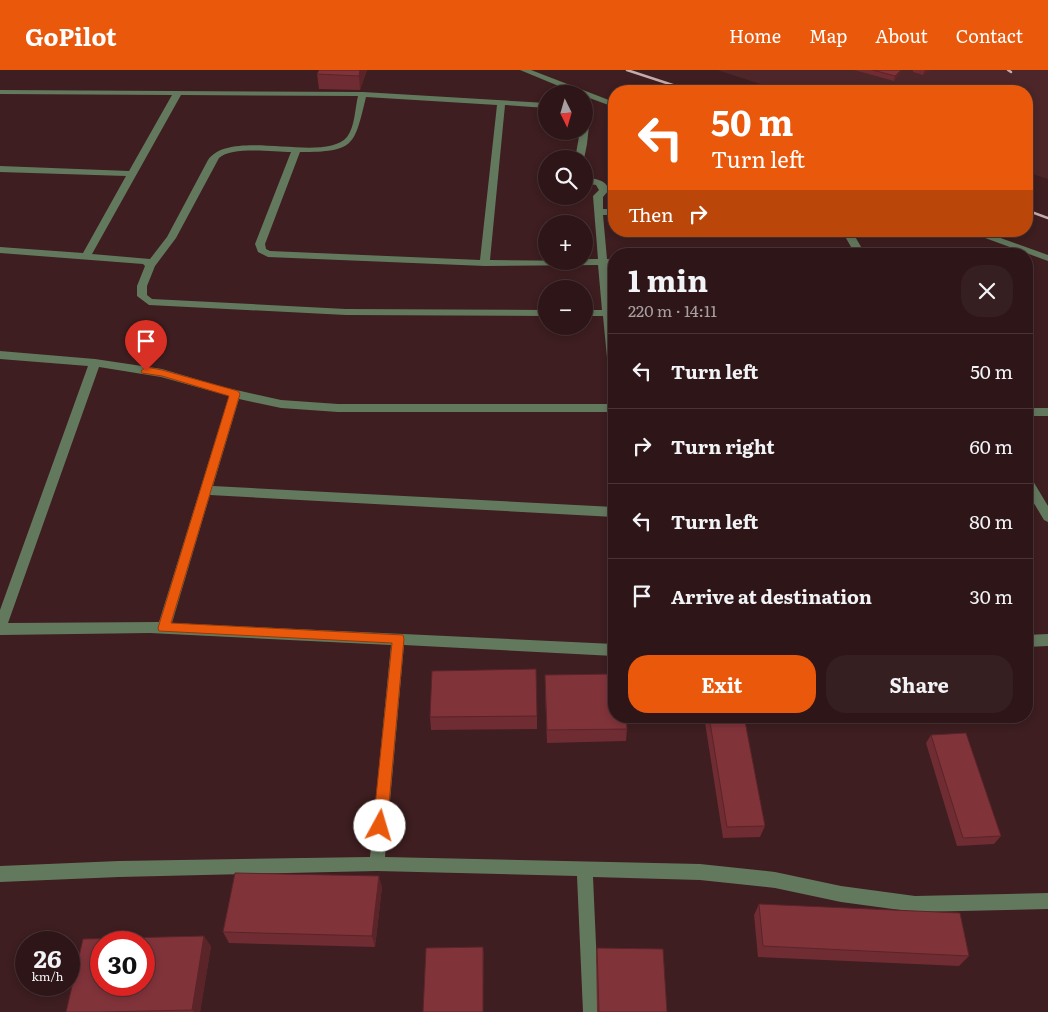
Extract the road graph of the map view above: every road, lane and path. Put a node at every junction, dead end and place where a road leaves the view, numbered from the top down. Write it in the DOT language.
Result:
graph roads {
  1 [pos="524,70"];
  2 [pos="0,92"];
  3 [pos="178,94"];
  4 [pos="363,94"];
  5 [pos="501,102"];
  6 [pos="608,103"];
  7 [pos="538,104"];
  8 [pos="593,108"];
  9 [pos="608,109"];
  10 [pos="297,149"];
  11 [pos="0,169"];
  12 [pos="133,174"];
  13 [pos="593,182"];
  14 [pos="598,212"];
  15 [pos="608,212"];
  16 [pos="988,237"];
  17 [pos="1019,248"];
  18 [pos="0,250"];
  19 [pos="1033,253"];
  20 [pos="86,256"];
  21 [pos="608,257"];
  22 [pos="1048,258"];
  23 [pos="608,262"];
  24 [pos="485,263"];
  25 [pos="150,266"];
  26 [pos="538,313"];
  27 [pos="593,313"];
  28 [pos="608,313"];
  29 [pos="0,356"];
  30 [pos="95,364"];
  31 [pos="235,394"];
  32 [pos="608,408"];
  33 [pos="1033,412"];
  34 [pos="1048,412"];
  35 [pos="1033,488"];
  36 [pos="205,490"];
  37 [pos="1044,501"];
  38 [pos="608,512"];
  39 [pos="1048,517"];
  40 [pos="0,628"];
  41 [pos="164,628"];
  42 [pos="398,639"];
  43 [pos="1048,640"];
  44 [pos="1033,641"];
  45 [pos="608,650"];
  46 [pos="376,864"];
  47 [pos="585,869"];
  48 [pos="0,874"];
  49 [pos="1048,901"];
  50 [pos="591,1012"];
  1 -- 6 [label="street"];
  2 -- 3 [label="street"];
  3 -- 4 [label="street"];
  3 -- 12 [label="street"];
  4 -- 5 [label="street"];
  4 -- 10 [label="street"];
  5 -- 7 [label="street"];
  5 -- 24 [label="street"];
  8 -- 9 [label="street"];
  10 -- 24 [label="street"];
  10 -- 25 [label="street"];
  11 -- 12 [label="street"];
  12 -- 20 [label="street"];
  13 -- 14 [label="street"];
  14 -- 15 [label="street"];
  14 -- 21 [label="street"];
  16 -- 17 [label="street"];
  18 -- 20 [label="street"];
  19 -- 22 [label="street"];
  20 -- 25 [label="street"];
  23 -- 24 [label="street"];
  25 -- 26 [label="street"];
  27 -- 28 [label="street"];
  29 -- 30 [label="street"];
  30 -- 31 [label="street"];
  30 -- 40 [label="street"];
  31 -- 32 [label="street"];
  31 -- 36 [label="street"];
  33 -- 34 [label="street"];
  35 -- 37 [label="street"];
  36 -- 38 [label="street"];
  36 -- 41 [label="street"];
  37 -- 39 [label="street"];
  40 -- 41 [label="street"];
  41 -- 42 [label="street"];
  42 -- 45 [label="street"];
  42 -- 46 [label="street"];
  43 -- 44 [label="street"];
  46 -- 47 [label="street"];
  46 -- 48 [label="street"];
  47 -- 49 [label="street"];
  47 -- 50 [label="street"];
}
